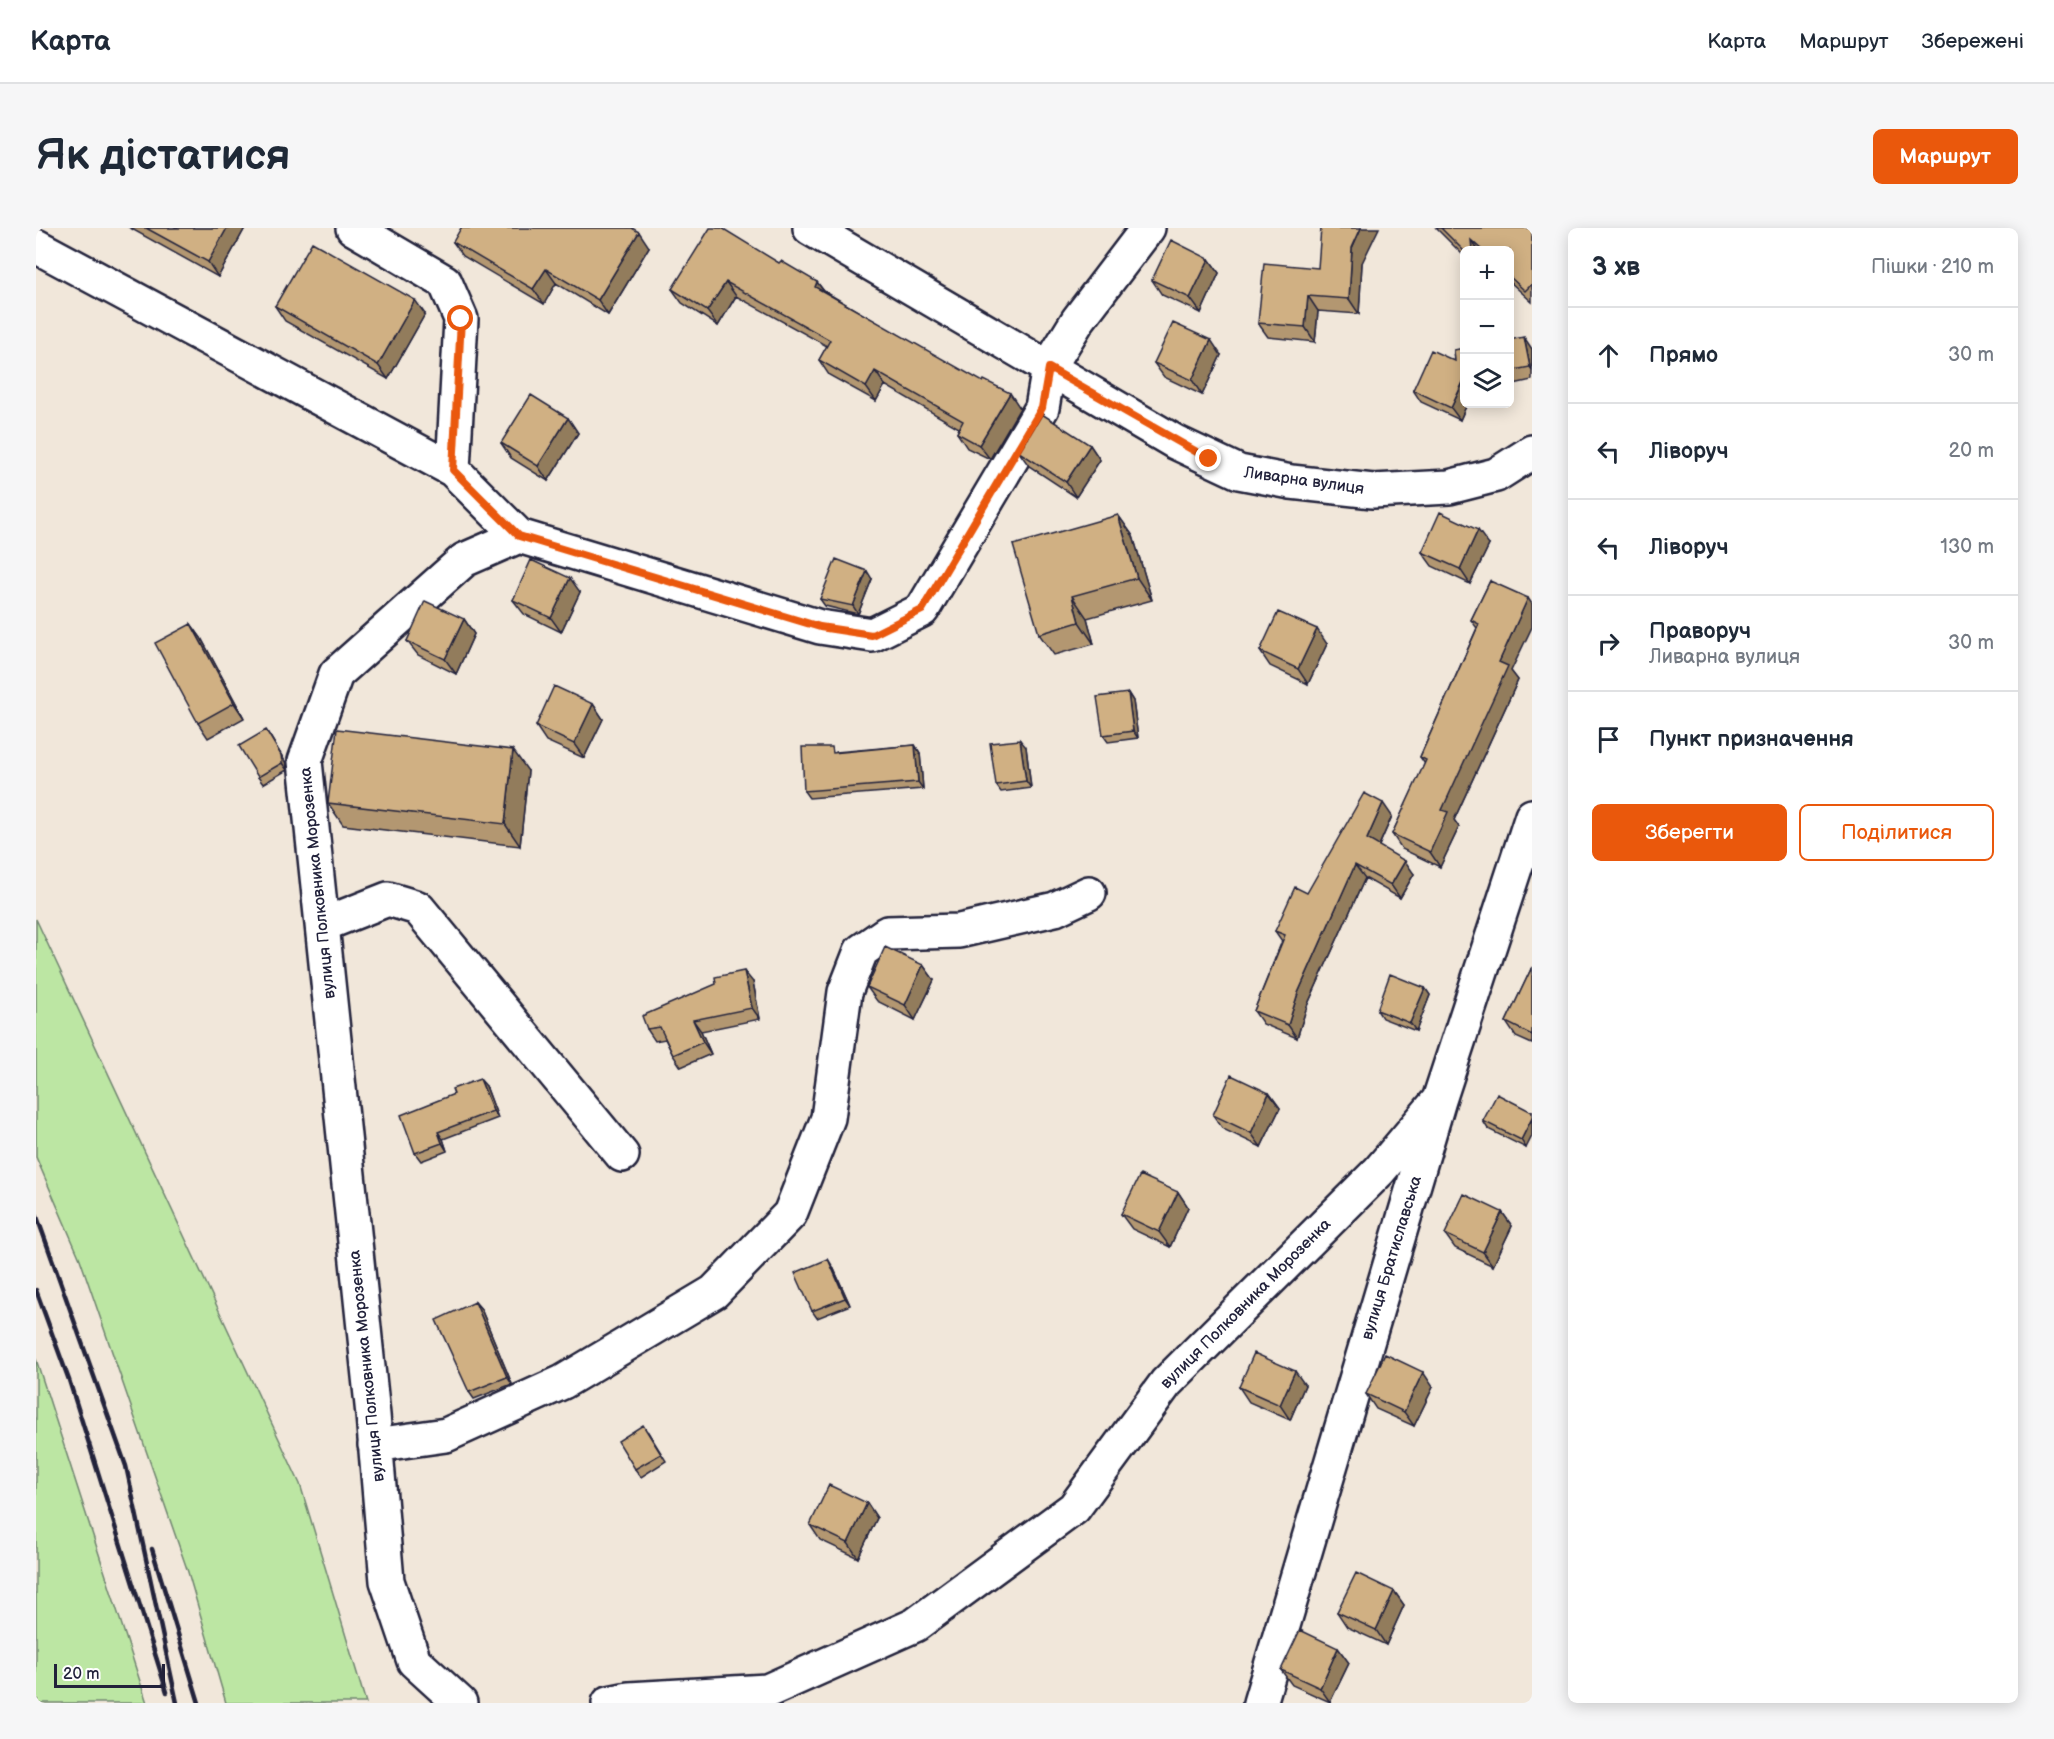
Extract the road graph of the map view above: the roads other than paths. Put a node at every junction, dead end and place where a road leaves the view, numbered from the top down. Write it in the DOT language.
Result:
graph roads {
  1 [pos="353,228"];
  2 [pos="810,228"];
  3 [pos="1148,228"];
  4 [pos="36,246"];
  5 [pos="1049,368"];
  6 [pos="1532,454"];
  7 [pos="453,470"];
  8 [pos="519,536"];
  9 [pos="1532,816"];
  10 [pos="1089,893"];
  11 [pos="322,925"];
  12 [pos="1439,1100"];
  13 [pos="622,1155"];
  14 [pos="375,1445"];
  15 [pos="460,1703"];
  16 [pos="609,1703"];
  17 [pos="1260,1703"];
  1 -- 7 [label="street"];
  2 -- 5 [label="street, Ливарна вулиця"];
  3 -- 5 [label="street"];
  4 -- 7 [label="street"];
  5 -- 6 [label="street, Ливарна вулиця"];
  5 -- 8 [label="street"];
  7 -- 8 [label="street"];
  8 -- 11 [label="street, вулиця Полковника Морозенка"];
  9 -- 12 [label="street, вулиця Братиславська"];
  10 -- 14 [label="street"];
  11 -- 13 [label="street"];
  11 -- 14 [label="street, вулиця Полковника Морозенка"];
  12 -- 16 [label="street, вулиця Полковника Морозенка"];
  12 -- 17 [label="street, вулиця Братиславська"];
  14 -- 15 [label="street, вулиця Полковника Морозенка"];
}
